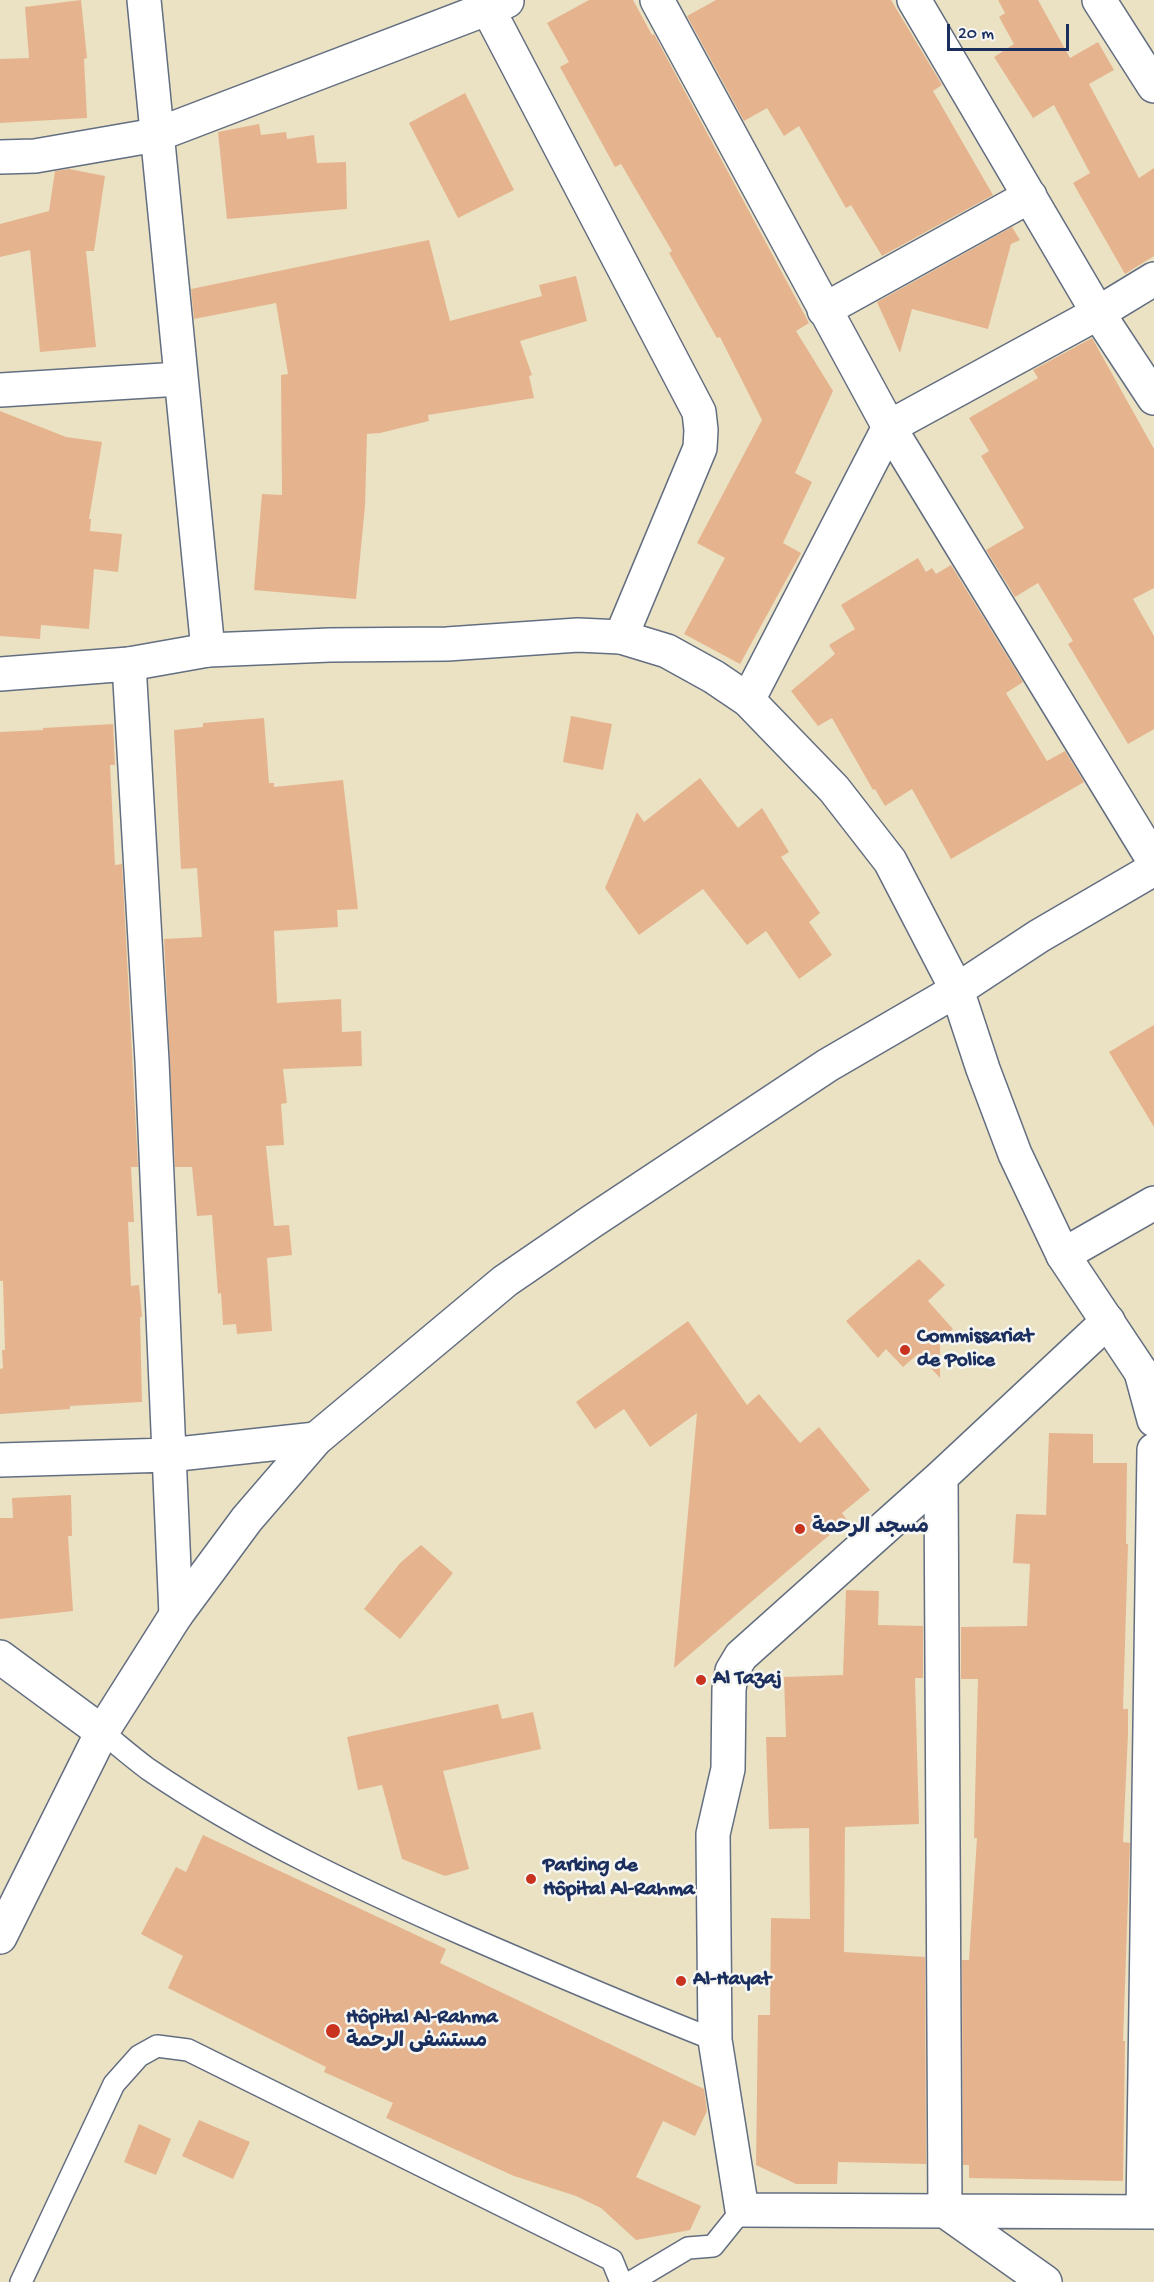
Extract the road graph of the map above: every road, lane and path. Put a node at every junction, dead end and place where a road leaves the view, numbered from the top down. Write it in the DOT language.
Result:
graph roads {
  1 [pos="144,0"];
  2 [pos="657,0"];
  3 [pos="914,0"];
  4 [pos="1099,0"];
  5 [pos="498,5"];
  6 [pos="1154,86"];
  7 [pos="156,135"];
  8 [pos="0,156"];
  9 [pos="1030,196"];
  10 [pos="1154,279"];
  11 [pos="824,310"];
  12 [pos="1098,313"];
  13 [pos="180,379"];
  14 [pos="0,390"];
  15 [pos="1154,398"];
  16 [pos="889,427"];
  17 [pos="621,637"];
  18 [pos="208,650"];
  19 [pos="129,664"];
  20 [pos="0,674"];
  21 [pos="748,700"];
  22 [pos="1154,861"];
  23 [pos="1154,869"];
  24 [pos="957,990"];
  25 [pos="1154,1203"];
  26 [pos="1063,1255"];
  27 [pos="1108,1321"];
  28 [pos="1148,1380"];
  29 [pos="1154,1420"];
  30 [pos="316,1439"];
  31 [pos="1154,1450"];
  32 [pos="169,1455"];
  33 [pos="0,1460"];
  34 [pos="941,1476"];
  35 [pos="176,1615"];
  36 [pos="0,1657"];
  37 [pos="102,1732"];
  38 [pos="0,1937"];
  39 [pos="715,2040"];
  40 [pos="742,2210"];
  41 [pos="945,2211"];
  42 [pos="1148,2212"];
  43 [pos="21,2282"];
  44 [pos="621,2282"];
  45 [pos="631,2282"];
  46 [pos="1045,2282"];
  1 -- 7 [label="street"];
  2 -- 11 [label="street"];
  3 -- 9 [label="street"];
  4 -- 6 [label="street"];
  5 -- 7 [label="street"];
  5 -- 17 [label="street"];
  7 -- 8 [label="street"];
  7 -- 13 [label="street"];
  9 -- 11 [label="street"];
  9 -- 12 [label="street"];
  10 -- 12 [label="street"];
  11 -- 16 [label="street"];
  12 -- 15 [label="street"];
  12 -- 16 [label="street"];
  13 -- 14 [label="street"];
  13 -- 18 [label="street"];
  16 -- 21 [label="street"];
  16 -- 22 [label="street"];
  17 -- 18 [label="street"];
  17 -- 21 [label="street"];
  18 -- 19 [label="street"];
  19 -- 20 [label="street"];
  19 -- 32 [label="street"];
  21 -- 24 [label="street"];
  23 -- 24 [label="street"];
  24 -- 26 [label="street"];
  24 -- 30 [label="street"];
  25 -- 26 [label="street"];
  26 -- 27 [label="street"];
  27 -- 28 [label="street"];
  27 -- 34 [label="street"];
  28 -- 29 [label="street"];
  30 -- 32 [label="street"];
  30 -- 35 [label="street"];
  31 -- 42 [label="street"];
  32 -- 33 [label="street"];
  32 -- 35 [label="street"];
  34 -- 39 [label="street"];
  34 -- 41 [label="street"];
  35 -- 37 [label="street"];
  36 -- 37 [label="street"];
  37 -- 38 [label="street"];
  37 -- 39 [label="lane"];
  39 -- 40 [label="street"];
  40 -- 41 [label="street"];
  40 -- 45 [label="lane"];
  41 -- 42 [label="street"];
  41 -- 46 [label="street"];
  43 -- 44 [label="lane"];
}
